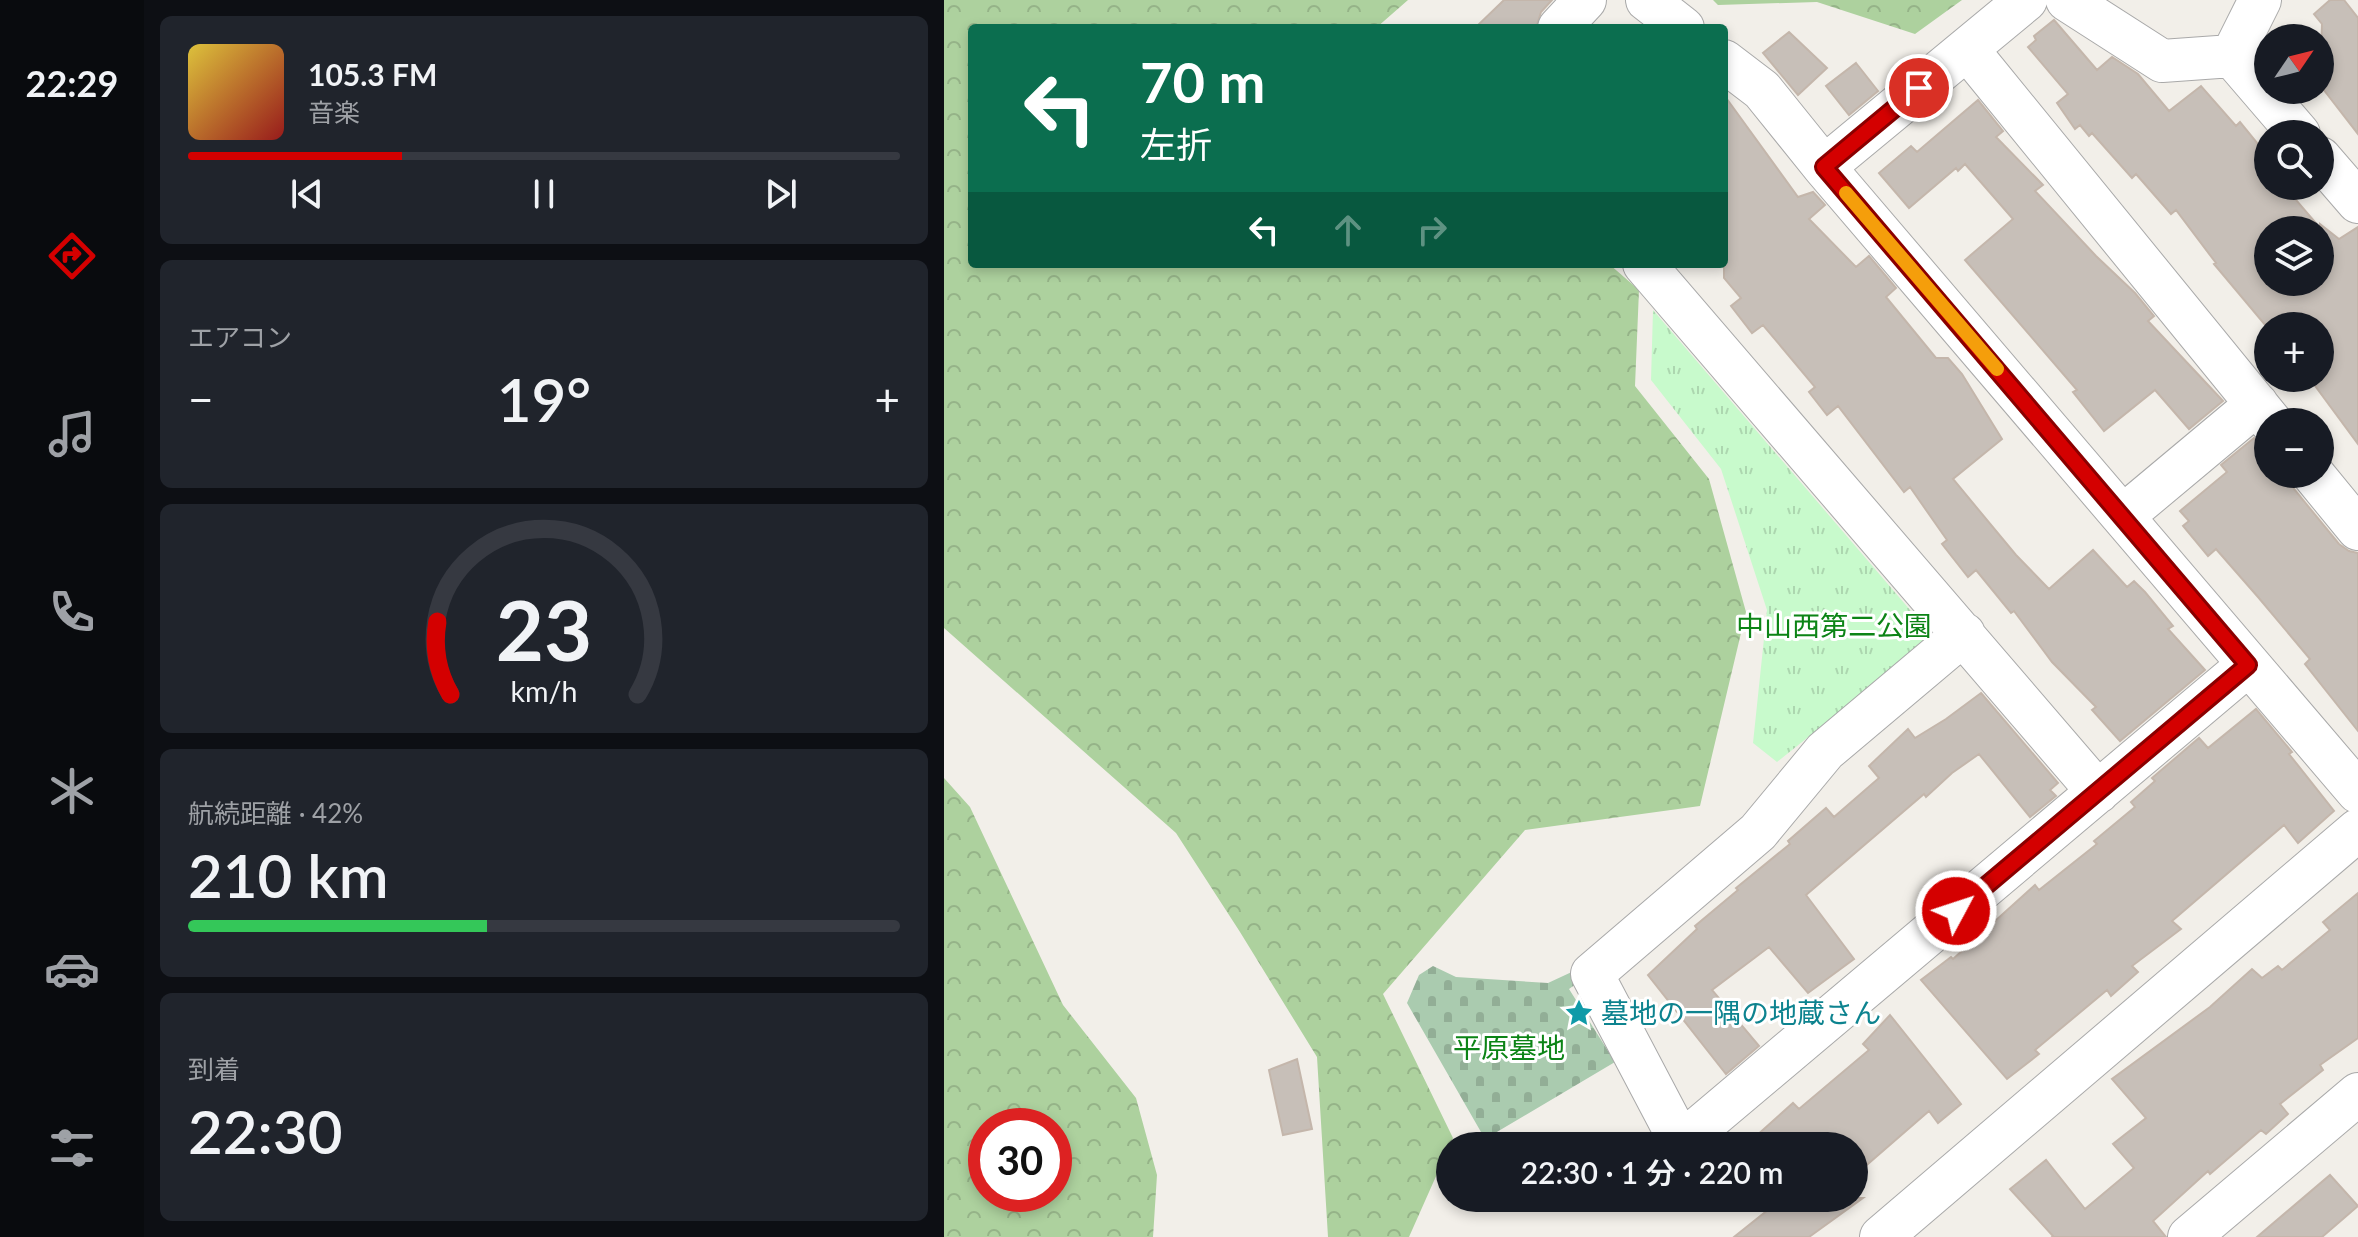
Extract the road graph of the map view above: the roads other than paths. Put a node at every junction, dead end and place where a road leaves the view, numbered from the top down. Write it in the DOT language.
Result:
graph roads {
  1 [pos="1585,0"];
  2 [pos="1647,0"];
  3 [pos="2026,0"];
  4 [pos="2067,0"];
  5 [pos="2260,0"];
  6 [pos="1563,24"];
  7 [pos="1678,24"];
  8 [pos="1967,49"];
  9 [pos="2232,56"];
  10 [pos="1728,64"];
  11 [pos="2287,120"];
  12 [pos="1824,167"];
  13 [pos="2334,174"];
  14 [pos="2358,202"];
  15 [pos="1647,268"];
  16 [pos="2260,408"];
  17 [pos="2254,420"];
  18 [pos="2324,488"];
  19 [pos="2123,516"];
  20 [pos="2358,529"];
  21 [pos="1964,634"];
  22 [pos="2248,665"];
  23 [pos="2098,792"];
  24 [pos="2358,792"];
  25 [pos="2358,830"];
  26 [pos="2358,1094"];
  27 [pos="1887,1235"];
  28 [pos="2189,1237"];
  1 -- 6 [label="street"];
  2 -- 7 [label="street"];
  3 -- 8 [label="street"];
  4 -- 9 [label="street"];
  5 -- 9 [label="street"];
  8 -- 12 [label="street"];
  8 -- 16 [label="street"];
  9 -- 11 [label="street"];
  10 -- 12 [label="street"];
  12 -- 19 [label="street"];
  13 -- 14 [label="street"];
  15 -- 21 [label="street"];
  17 -- 19 [label="street"];
  18 -- 20 [label="street"];
  19 -- 22 [label="street"];
  21 -- 23 [label="street"];
  21 -- 23 [label="street"];
  22 -- 23 [label="street"];
  22 -- 24 [label="street"];
  25 -- 27 [label="street"];
  26 -- 28 [label="street"];
}
